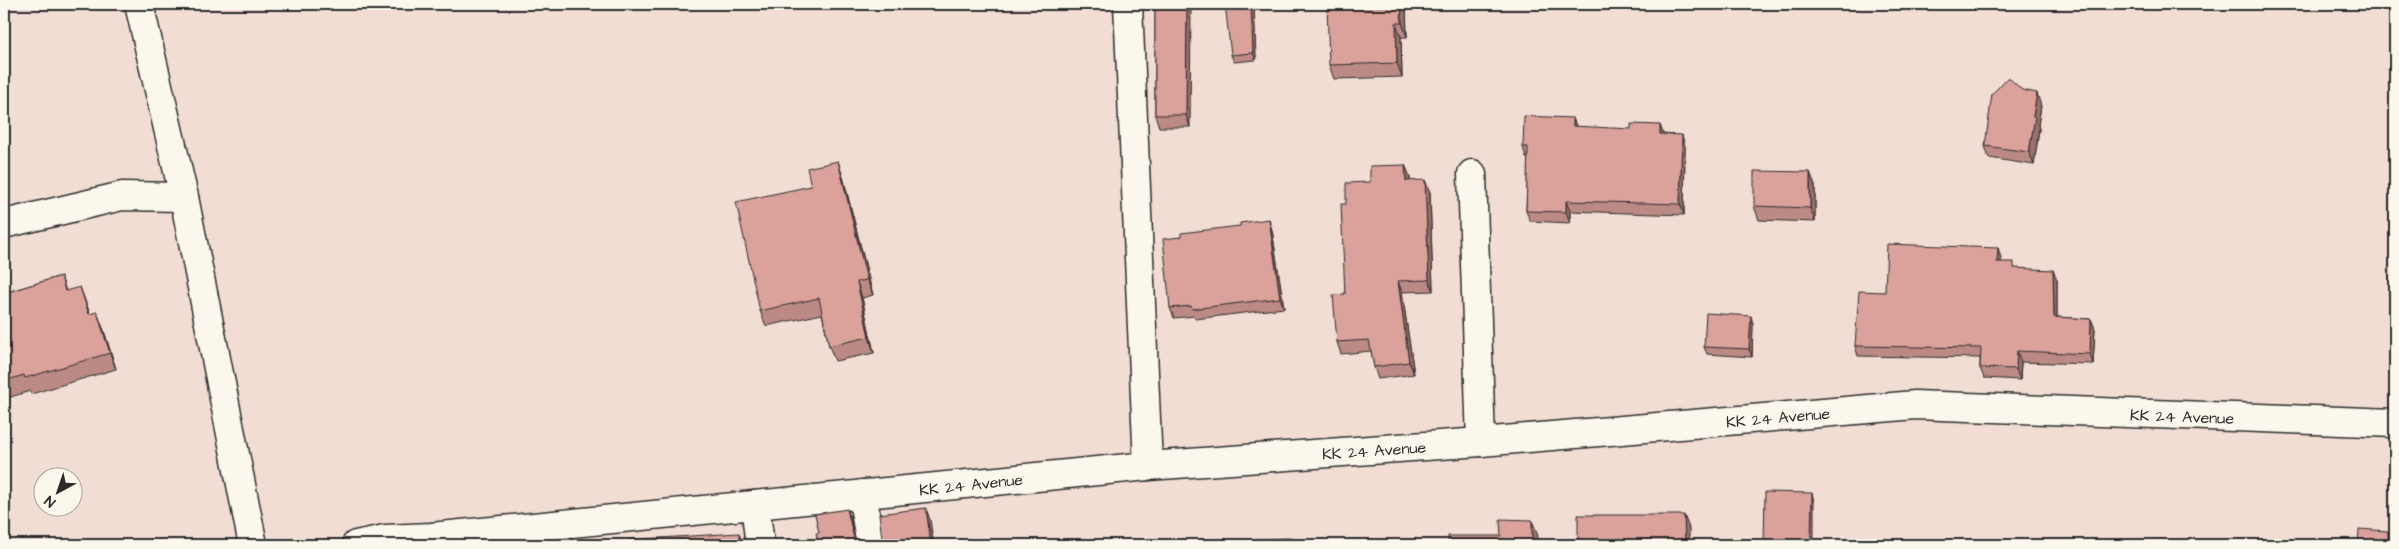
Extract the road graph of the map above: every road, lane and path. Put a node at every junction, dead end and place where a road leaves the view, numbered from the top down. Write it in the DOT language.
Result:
graph roads {
  1 [pos="139,4"];
  2 [pos="1128,4"];
  3 [pos="1472,174"];
  4 [pos="184,197"];
  5 [pos="4,224"];
  6 [pos="2395,423"];
  7 [pos="1481,442"];
  8 [pos="1148,466"];
  9 [pos="862,494"];
  10 [pos="755,505"];
  11 [pos="431,541"];
  12 [pos="253,545"];
  13 [pos="356,545"];
  14 [pos="760,545"];
  15 [pos="871,545"];
  1 -- 4 [label="street"];
  2 -- 8 [label="street"];
  3 -- 7 [label="street"];
  4 -- 5 [label="street"];
  4 -- 12 [label="street"];
  6 -- 7 [label="street, KK 24 Avenue"];
  7 -- 8 [label="street, KK 24 Avenue"];
  8 -- 9 [label="street, KK 24 Avenue"];
  9 -- 10 [label="street, KK 24 Avenue"];
  9 -- 15 [label="street"];
  10 -- 11 [label="street, KK 24 Avenue"];
  10 -- 14 [label="street"];
  11 -- 13 [label="street, KK 24 Avenue"];
}
